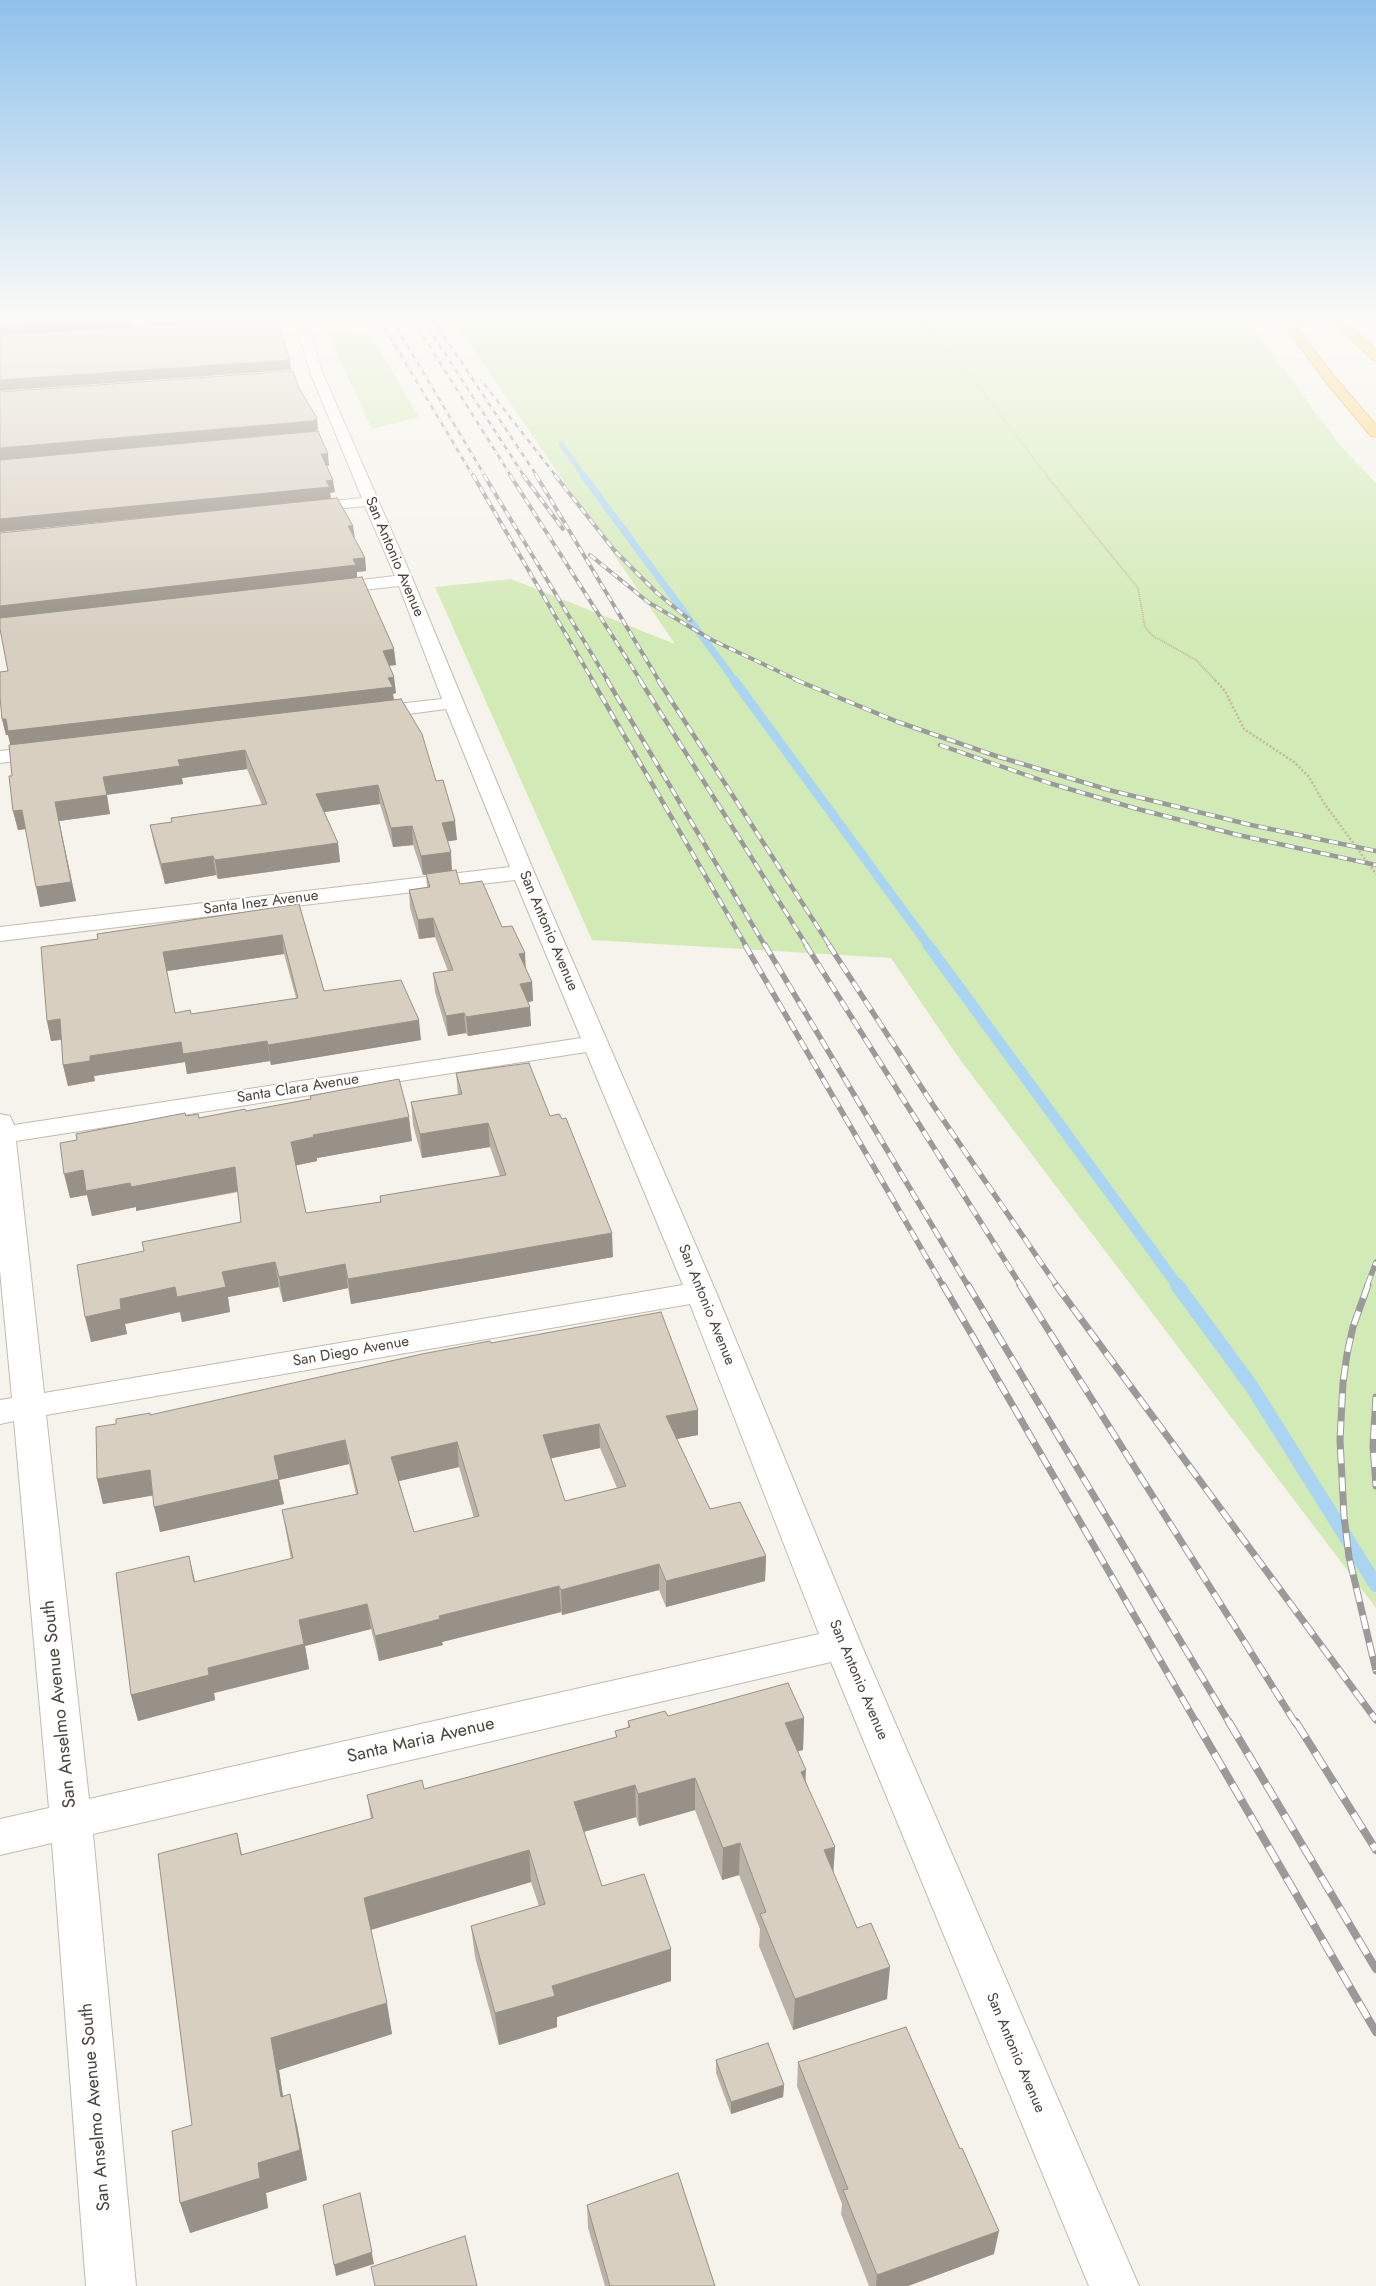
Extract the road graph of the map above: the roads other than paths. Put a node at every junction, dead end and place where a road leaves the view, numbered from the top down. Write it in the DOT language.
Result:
graph roads {
  1 [pos="328,422"];
  2 [pos="1366,422"];
  3 [pos="1376,433"];
  4 [pos="371,501"];
  5 [pos="292,509"];
  6 [pos="405,580"];
  7 [pos="312,591"];
  8 [pos="452,703"];
  9 [pos="347,716"];
  10 [pos="60,750"];
  11 [pos="0,757"];
  12 [pos="523,872"];
  13 [pos="0,934"];
  14 [pos="596,1043"];
  15 [pos="0,1131"];
  16 [pos="701,1292"];
  17 [pos="15,1410"];
  18 [pos="842,1644"];
  19 [pos="71,1821"];
  20 [pos="0,1837"];
  21 [pos="111,2286"];
  22 [pos="1114,2286"];
  1 -- 4 [label="street, San Antonio Avenue"];
  2 -- 3 [label="highway"];
  4 -- 5 [label="street"];
  4 -- 6 [label="street, San Antonio Avenue"];
  6 -- 7 [label="street"];
  6 -- 8 [label="street, San Antonio Avenue"];
  8 -- 9 [label="street"];
  8 -- 12 [label="street, San Antonio Avenue"];
  10 -- 11 [label="street"];
  12 -- 13 [label="street, Santa Inez Avenue"];
  12 -- 14 [label="street, San Antonio Avenue"];
  14 -- 15 [label="street, Santa Clara Avenue"];
  14 -- 16 [label="street, San Antonio Avenue"];
  15 -- 17 [label="street, San Anselmo Avenue South"];
  16 -- 17 [label="street, San Diego Avenue"];
  16 -- 18 [label="street, San Antonio Avenue"];
  17 -- 19 [label="street, San Anselmo Avenue South"];
  18 -- 19 [label="street, Santa Maria Avenue"];
  18 -- 22 [label="street, San Antonio Avenue"];
  19 -- 20 [label="street, Santa Maria Avenue"];
  19 -- 21 [label="street, San Anselmo Avenue South"];
}
